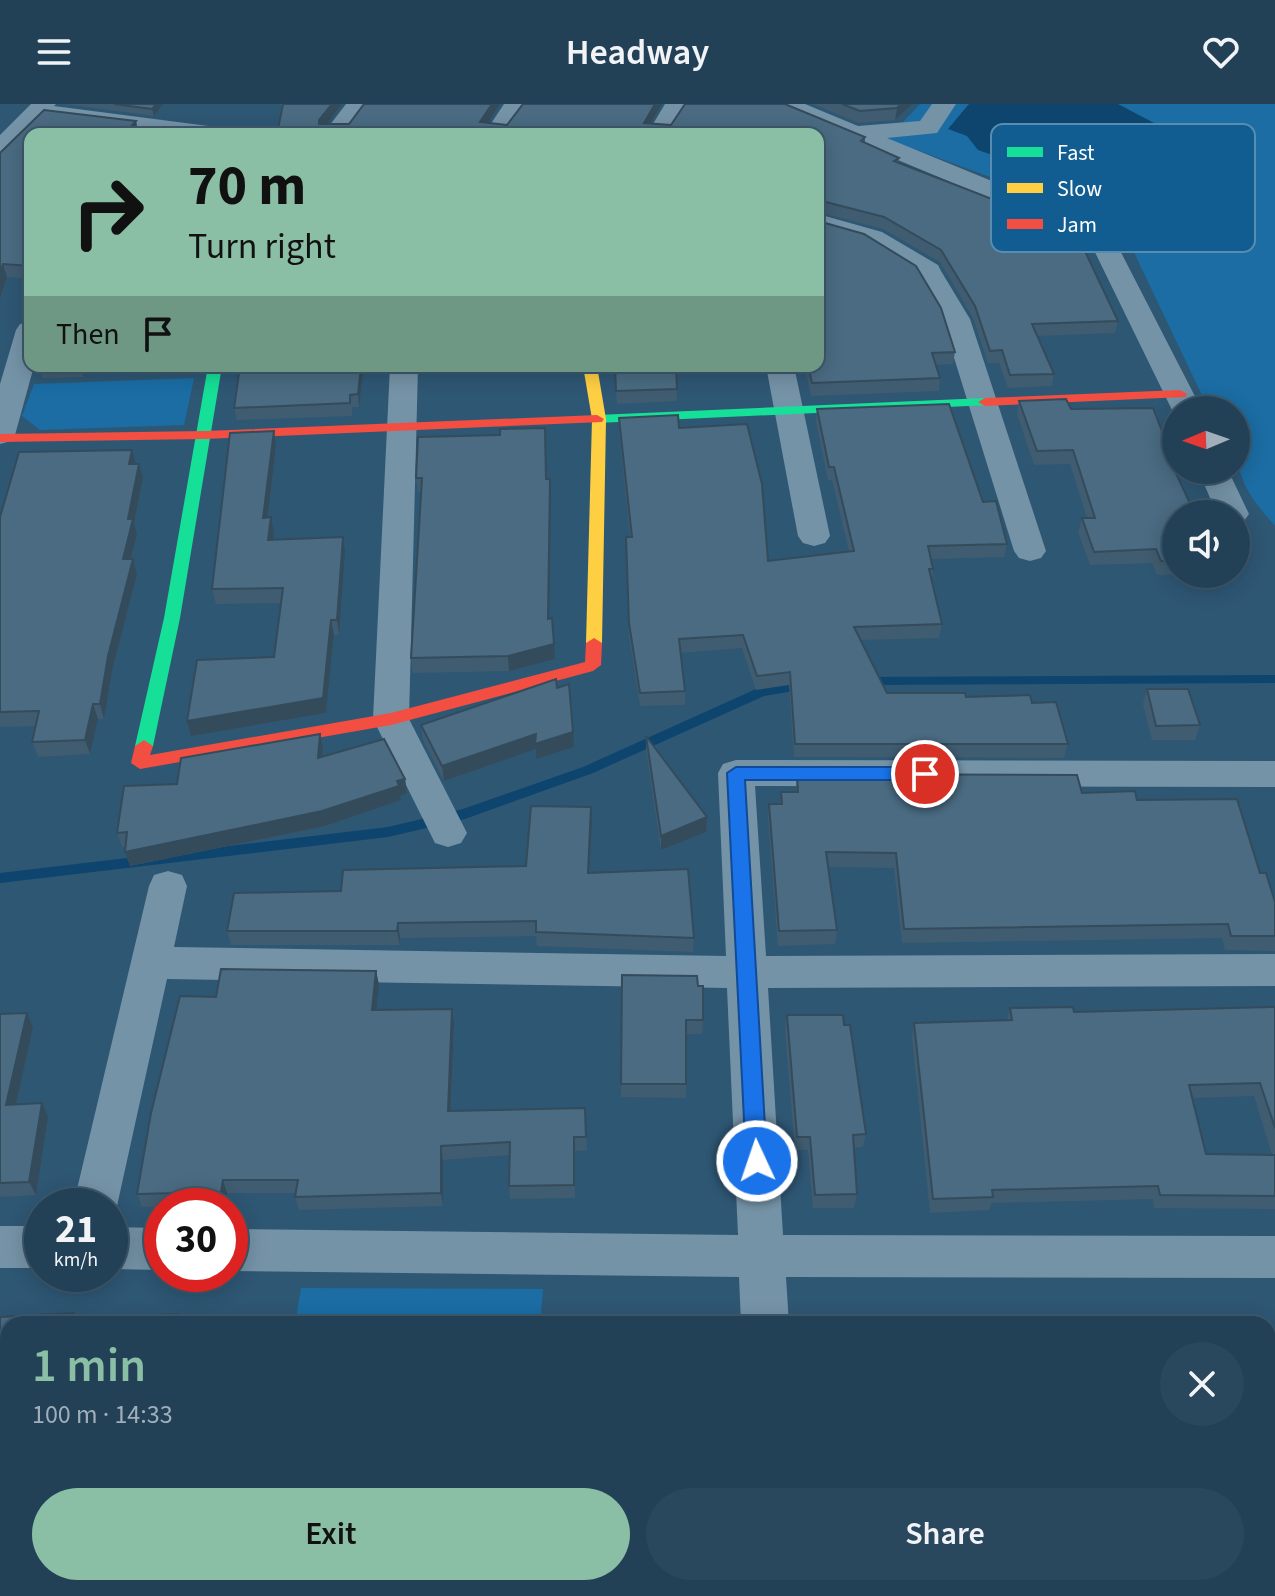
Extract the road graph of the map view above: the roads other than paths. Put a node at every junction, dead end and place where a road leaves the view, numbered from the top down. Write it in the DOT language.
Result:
graph roads {
  1 [pos="193,104"];
  2 [pos="359,104"];
  3 [pos="516,104"];
  4 [pos="677,104"];
  5 [pos="784,104"];
  6 [pos="944,104"];
  7 [pos="41,108"];
  8 [pos="827,121"];
  9 [pos="152,128"];
  10 [pos="172,128"];
  11 [pos="340,128"];
  12 [pos="500,128"];
  13 [pos="663,128"];
  14 [pos="824,130"];
  15 [pos="853,132"];
  16 [pos="0,149"];
  17 [pos="991,190"];
  18 [pos="824,224"];
  19 [pos="1109,252"];
  20 [pos="24,351"];
  21 [pos="214,372"];
  22 [pos="404,372"];
  23 [pos="591,372"];
  24 [pos="781,372"];
  25 [pos="1181,396"];
  26 [pos="980,402"];
  27 [pos="1162,402"];
  28 [pos="788,410"];
  29 [pos="599,419"];
  30 [pos="401,426"];
  31 [pos="205,435"];
  32 [pos="0,437"];
  33 [pos="814,536"];
  34 [pos="1030,551"];
  35 [pos="391,719"];
  36 [pos="1275,774"];
  37 [pos="448,833"];
  38 [pos="168,886"];
  39 [pos="153,963"];
  40 [pos="1275,970"];
  41 [pos="746,972"];
  42 [pos="99,1188"];
  43 [pos="0,1247"];
  44 [pos="24,1247"];
  45 [pos="248,1250"];
  46 [pos="762,1256"];
  47 [pos="1275,1257"];
  48 [pos="765,1316"];
  1 -- 10 [label="street"];
  2 -- 11 [label="street"];
  3 -- 12 [label="street"];
  4 -- 13 [label="street"];
  5 -- 8 [label="street"];
  6 -- 15 [label="street"];
  7 -- 9 [label="street"];
  7 -- 16 [label="street"];
  8 -- 14 [label="street"];
  8 -- 15 [label="street"];
  15 -- 17 [label="street"];
  18 -- 26 [label="street"];
  19 -- 25 [label="street"];
  20 -- 32 [label="street"];
  21 -- 31 [label="street"];
  22 -- 30 [label="street"];
  23 -- 29 [label="street"];
  24 -- 28 [label="street"];
  26 -- 27 [label="street"];
  26 -- 28 [label="street"];
  26 -- 34 [label="street"];
  28 -- 29 [label="street"];
  28 -- 33 [label="street"];
  29 -- 30 [label="street"];
  29 -- 35 [label="street"];
  30 -- 31 [label="street"];
  30 -- 35 [label="street"];
  31 -- 32 [label="street"];
  31 -- 35 [label="street"];
  35 -- 37 [label="street"];
  36 -- 41 [label="street"];
  38 -- 39 [label="street"];
  39 -- 41 [label="street"];
  39 -- 42 [label="street"];
  40 -- 41 [label="street"];
  41 -- 46 [label="street"];
  43 -- 44 [label="street"];
  45 -- 46 [label="street"];
  46 -- 47 [label="street"];
  46 -- 48 [label="street"];
}
